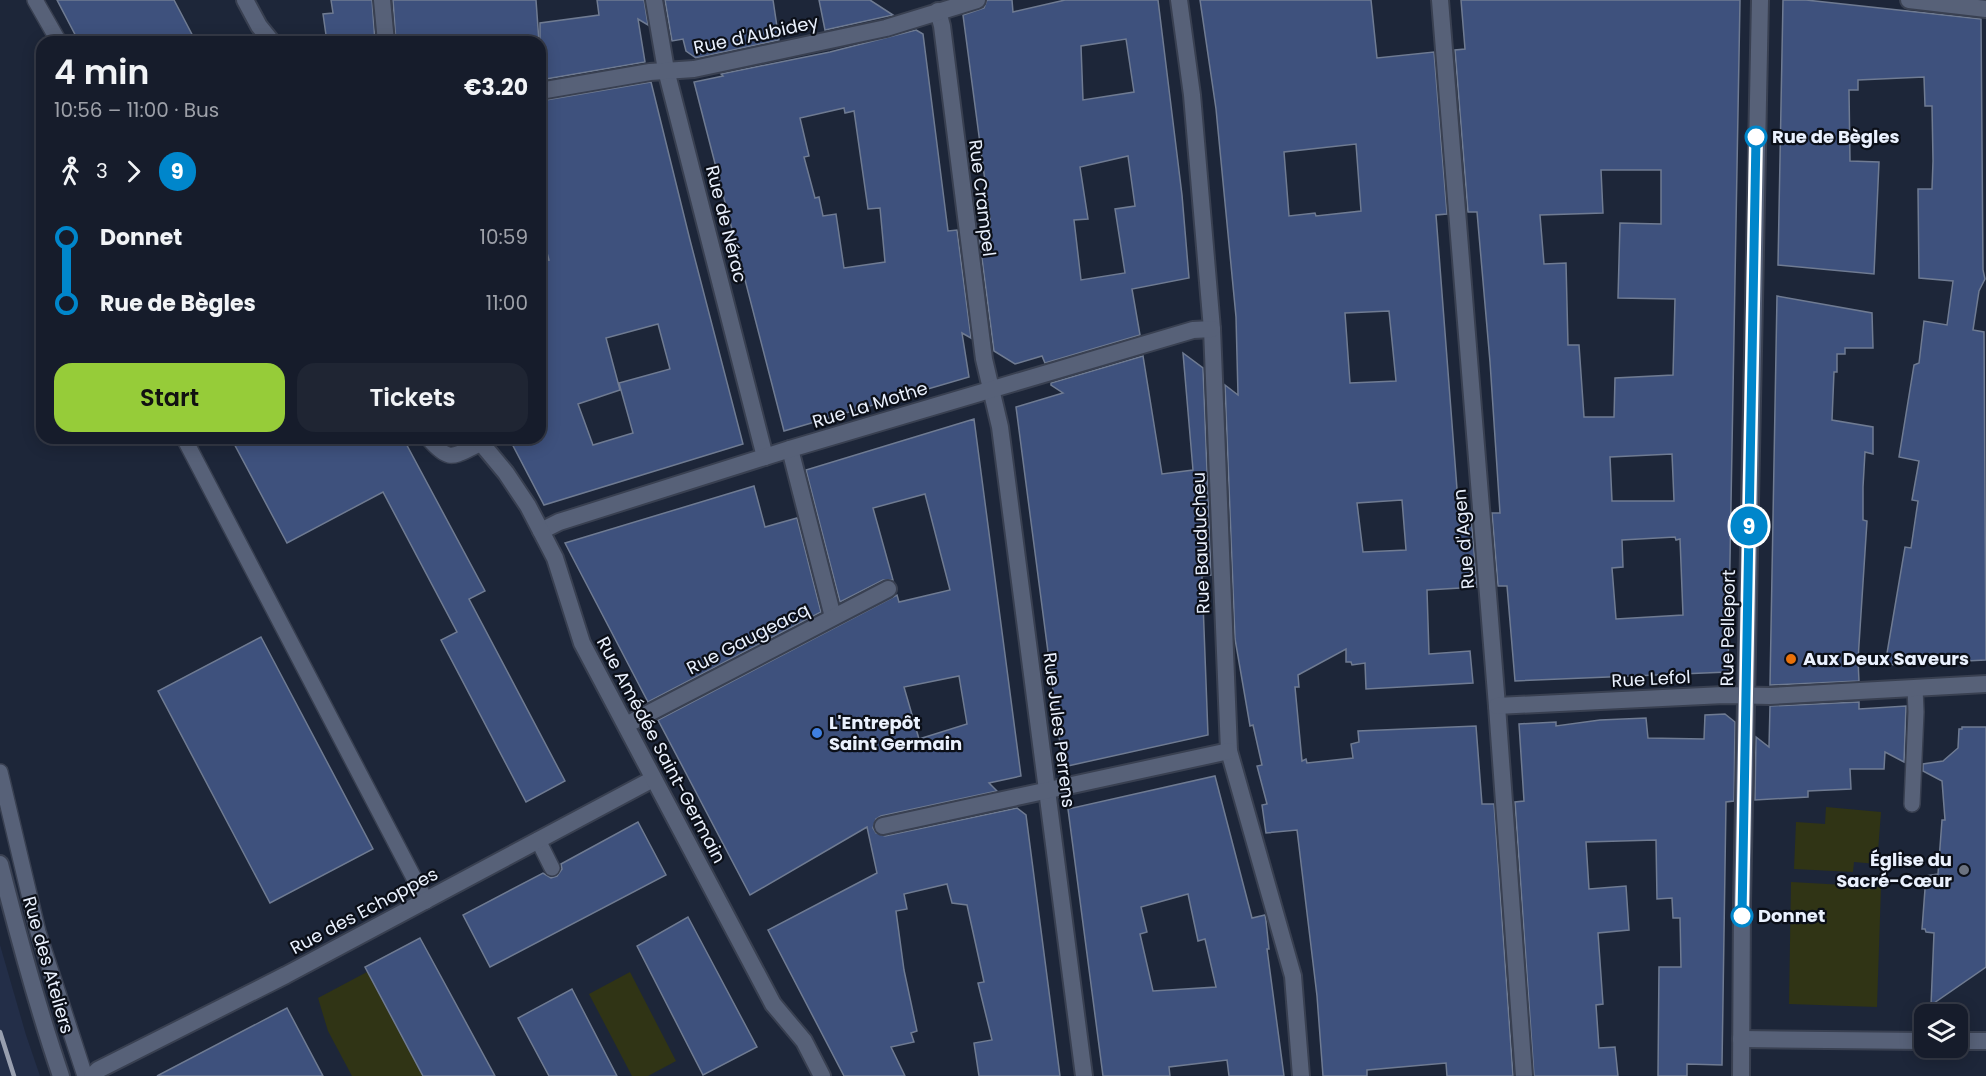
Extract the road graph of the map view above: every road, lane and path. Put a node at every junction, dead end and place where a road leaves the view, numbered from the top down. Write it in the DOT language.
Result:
graph roads {
  1 [pos="35,0"];
  2 [pos="245,0"];
  3 [pos="382,0"];
  4 [pos="654,0"];
  5 [pos="976,0"];
  6 [pos="1179,0"];
  7 [pos="1440,0"];
  8 [pos="1760,0"];
  9 [pos="1909,0"];
  10 [pos="1986,9"];
  11 [pos="938,11"];
  12 [pos="56,36"];
  13 [pos="267,36"];
  14 [pos="385,36"];
  15 [pos="666,70"];
  16 [pos="546,90"];
  17 [pos="1212,329"];
  18 [pos="990,389"];
  19 [pos="187,444"];
  20 [pos="433,444"];
  21 [pos="474,444"];
  22 [pos="482,444"];
  23 [pos="790,449"];
  24 [pos="765,457"];
  25 [pos="541,531"];
  26 [pos="888,589"];
  27 [pos="833,617"];
  28 [pos="1986,684"];
  29 [pos="1915,688"];
  30 [pos="1746,696"];
  31 [pos="1497,706"];
  32 [pos="626,725"];
  33 [pos="1229,751"];
  34 [pos="0,772"];
  35 [pos="653,779"];
  36 [pos="1047,789"];
  37 [pos="1912,804"];
  38 [pos="884,826"];
  39 [pos="538,840"];
  40 [pos="0,864"];
  41 [pos="552,868"];
  42 [pos="426,901"];
  43 [pos="1741,1039"];
  44 [pos="1914,1041"];
  45 [pos="1968,1041"];
  46 [pos="1986,1041"];
  47 [pos="61,1076"];
  48 [pos="85,1076"];
  49 [pos="92,1076"];
  50 [pos="822,1076"];
  51 [pos="1084,1076"];
  52 [pos="1301,1076"];
  53 [pos="1524,1076"];
  54 [pos="1741,1076"];
  1 -- 12 [label="lane"];
  2 -- 13 [label="street"];
  3 -- 14 [label="street"];
  4 -- 15 [label="street, Rue de Nérac"];
  5 -- 11 [label="street, Rue d'Aubidey"];
  6 -- 17 [label="street, Rue Bauducheu"];
  7 -- 31 [label="street, Rue d'Agen"];
  8 -- 30 [label="street, Rue Pelleport"];
  9 -- 10 [label="street"];
  11 -- 15 [label="street, Rue d'Aubidey"];
  11 -- 18 [label="street, Rue Crampel"];
  15 -- 16 [label="street, Rue d'Aubidey"];
  15 -- 24 [label="street, Rue de Nérac"];
  17 -- 18 [label="street, Rue La Mothe"];
  17 -- 33 [label="street, Rue Bauducheu"];
  18 -- 23 [label="street, Rue La Mothe"];
  18 -- 36 [label="street, Rue Jules Perrens"];
  19 -- 42 [label="lane"];
  20 -- 21 [label="lane"];
  22 -- 25 [label="street, Rue Amédée Saint-Germain"];
  23 -- 24 [label="street, Rue La Mothe"];
  23 -- 27 [label="street"];
  24 -- 25 [label="street, Rue La Mothe"];
  25 -- 32 [label="street, Rue Amédée Saint-Germain"];
  26 -- 27 [label="street, Rue Gaugeacq"];
  27 -- 32 [label="street, Rue Gaugeacq"];
  28 -- 29 [label="street, Rue Lefol"];
  29 -- 30 [label="street, Rue Lefol"];
  29 -- 37 [label="lane"];
  30 -- 31 [label="street, Rue Lefol"];
  30 -- 43 [label="street, Rue Pelleport"];
  31 -- 53 [label="street, Rue d'Agen"];
  32 -- 35 [label="street, Rue Amédée Saint-Germain"];
  33 -- 36 [label="street"];
  33 -- 52 [label="street, Rue Bauducheu"];
  34 -- 48 [label="lane"];
  35 -- 39 [label="street, Rue des Echoppes"];
  35 -- 50 [label="street, Rue Amédée Saint-Germain"];
  36 -- 38 [label="street"];
  36 -- 51 [label="street, Rue Jules Perrens"];
  39 -- 41 [label="lane"];
  39 -- 42 [label="street, Rue des Echoppes"];
  40 -- 47 [label="street, Rue des Ateliers"];
  42 -- 49 [label="street, Rue des Echoppes"];
  43 -- 44 [label="street"];
  43 -- 54 [label="street, Rue Pelleport"];
  45 -- 46 [label="street"];
}
